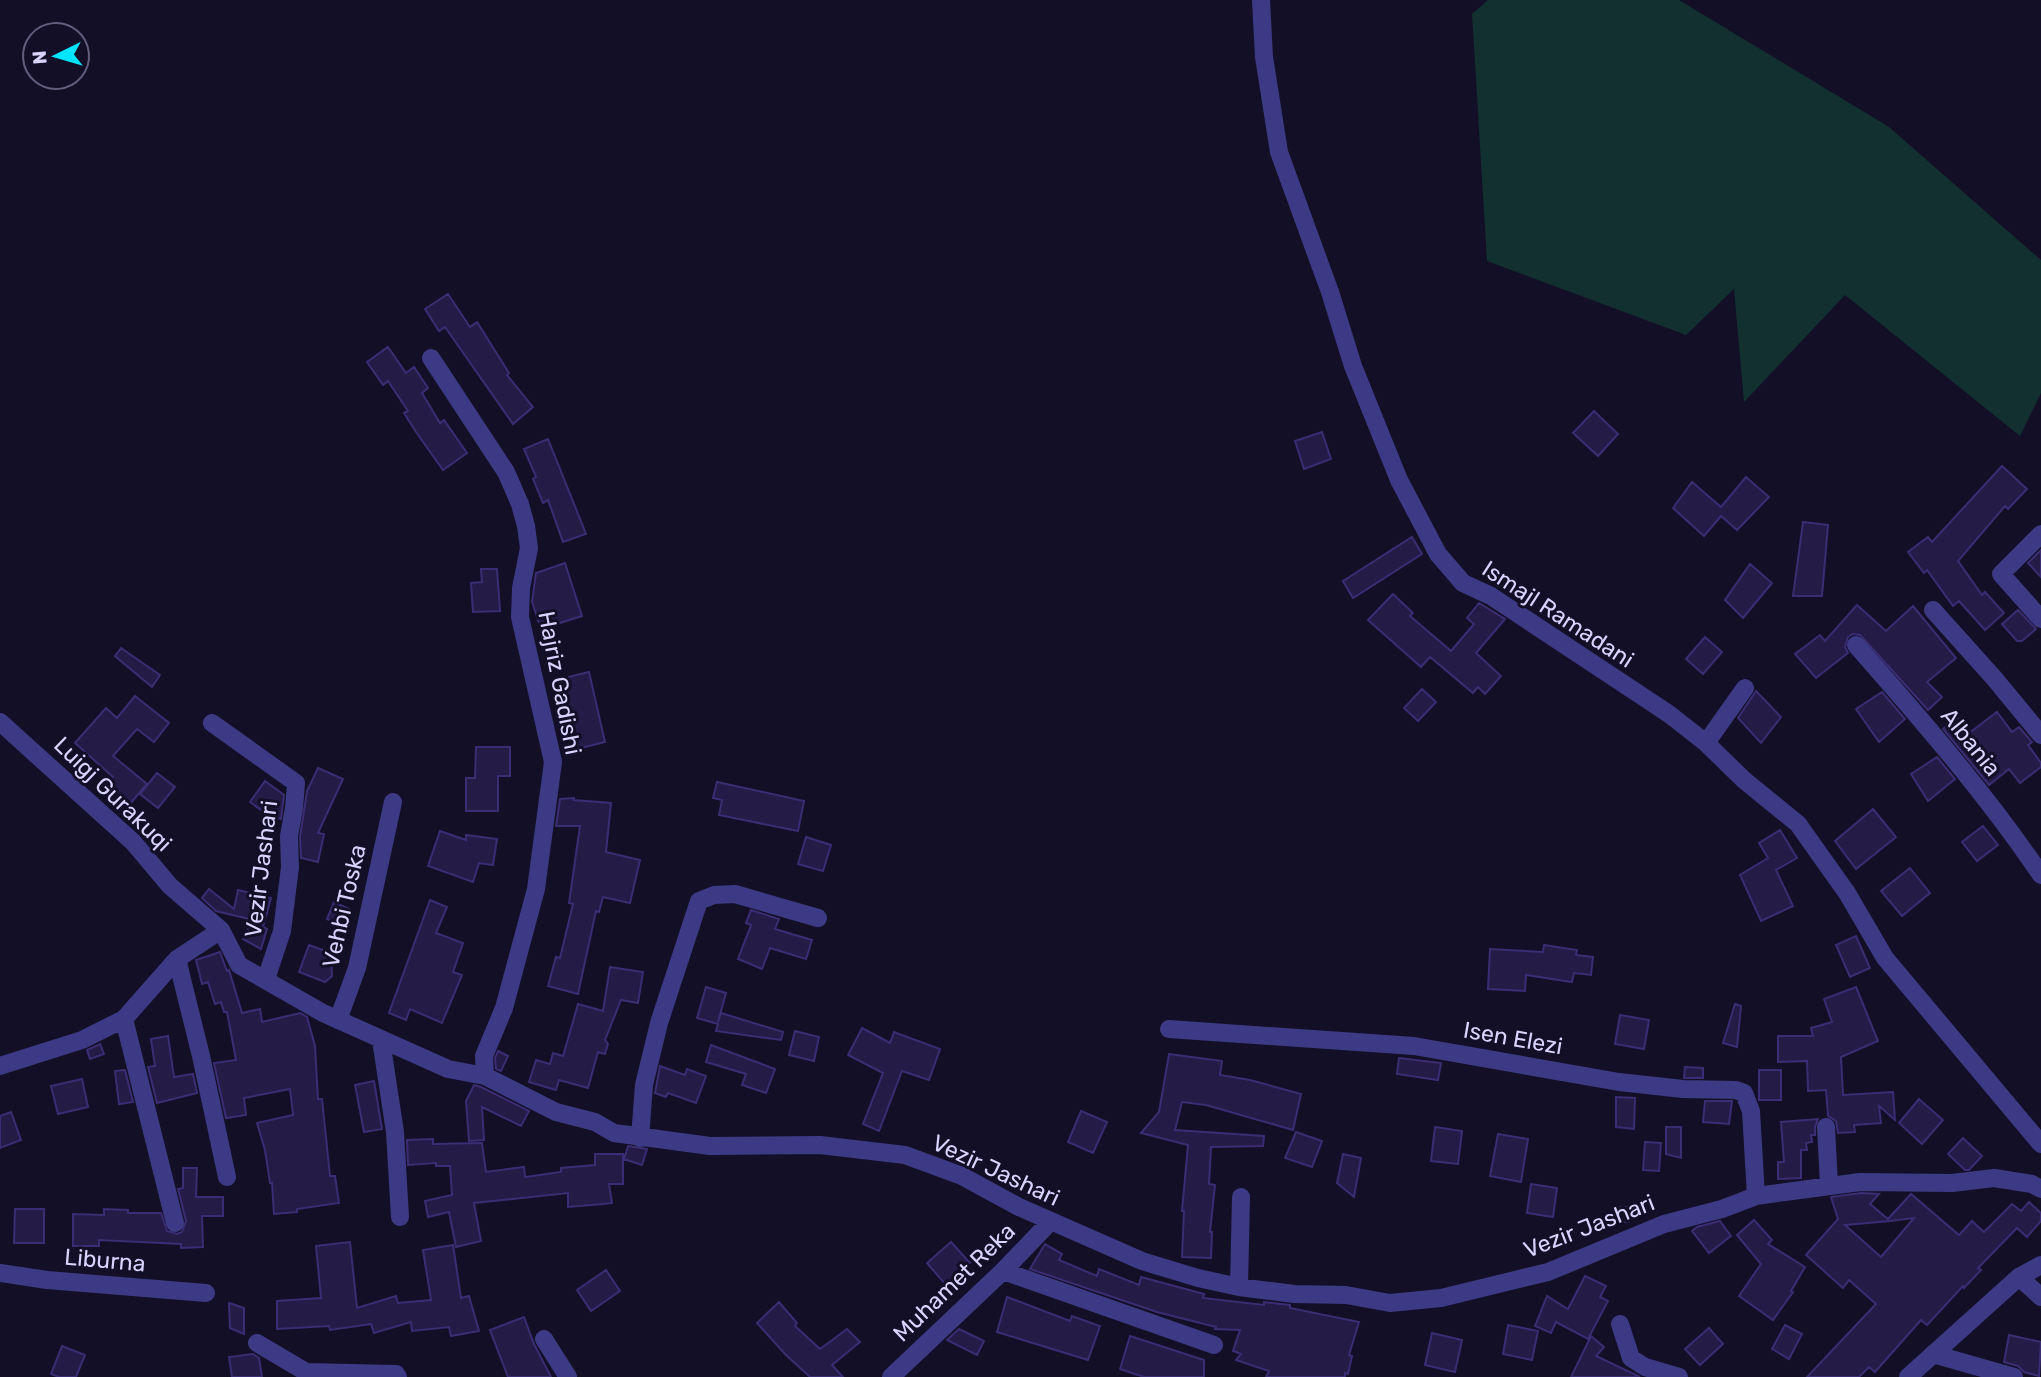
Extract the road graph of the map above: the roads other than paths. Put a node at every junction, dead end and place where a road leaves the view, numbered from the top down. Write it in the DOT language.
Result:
graph roads {
  1 [pos="1261,0"];
  2 [pos="431,358"];
  3 [pos="2041,534"];
  4 [pos="1933,610"];
  5 [pos="2041,619"];
  6 [pos="1856,645"];
  7 [pos="1745,688"];
  8 [pos="0,722"];
  9 [pos="212,723"];
  10 [pos="2041,735"];
  11 [pos="1706,743"];
  12 [pos="393,802"];
  13 [pos="2041,875"];
  14 [pos="818,918"];
  15 [pos="221,930"];
  16 [pos="177,959"];
  17 [pos="265,979"];
  18 [pos="124,1019"];
  19 [pos="338,1020"];
  20 [pos="1169,1029"];
  21 [pos="381,1040"];
  22 [pos="0,1066"];
  23 [pos="485,1076"];
  24 [pos="1826,1127"];
  25 [pos="640,1138"];
  26 [pos="2041,1144"];
  27 [pos="227,1177"];
  28 [pos="1829,1185"];
  29 [pos="2041,1188"];
  30 [pos="1756,1196"];
  31 [pos="1241,1197"];
  32 [pos="400,1217"];
  33 [pos="1050,1222"];
  34 [pos="176,1223"];
  35 [pos="2041,1265"];
  36 [pos="1003,1271"];
  37 [pos="0,1273"];
  38 [pos="2019,1277"];
  39 [pos="1240,1287"];
  40 [pos="206,1293"];
  41 [pos="2041,1297"];
  42 [pos="1620,1324"];
  43 [pos="544,1339"];
  44 [pos="257,1343"];
  45 [pos="1214,1345"];
  46 [pos="1933,1354"];
  47 [pos="398,1377"];
  48 [pos="568,1377"];
  49 [pos="891,1377"];
  50 [pos="1679,1377"];
  51 [pos="1908,1377"];
  52 [pos="2014,1377"];
  1 -- 11 [label="street, Ismajl Ramadani"];
  2 -- 23 [label="street, Hajriz Gadishi"];
  3 -- 5 [label="street"];
  4 -- 10 [label="street"];
  6 -- 13 [label="street, Albania"];
  7 -- 11 [label="street"];
  8 -- 15 [label="street, Luigj Gurakuqi"];
  9 -- 17 [label="street, Vezir Jashari"];
  11 -- 26 [label="street, Ismajl Ramadani"];
  12 -- 19 [label="street, Vehbi Toska"];
  14 -- 25 [label="street"];
  15 -- 16 [label="street, Vezir Jashari"];
  15 -- 17 [label="street, Vezir Jashari"];
  16 -- 18 [label="street, Vezir Jashari"];
  16 -- 27 [label="street"];
  17 -- 19 [label="street, Vezir Jashari"];
  18 -- 22 [label="street, Vezir Jashari"];
  18 -- 34 [label="street"];
  19 -- 21 [label="street, Vezir Jashari"];
  20 -- 30 [label="street, Isen Elezi"];
  21 -- 23 [label="street, Vezir Jashari"];
  21 -- 32 [label="street"];
  23 -- 25 [label="street, Vezir Jashari"];
  24 -- 28 [label="street"];
  25 -- 33 [label="street, Vezir Jashari"];
  28 -- 29 [label="street, Vezir Jashari"];
  28 -- 30 [label="street, Vezir Jashari"];
  30 -- 39 [label="street, Vezir Jashari"];
  31 -- 39 [label="street"];
  33 -- 36 [label="street, Muhamet Reka"];
  33 -- 39 [label="street, Vezir Jashari"];
  35 -- 38 [label="street"];
  36 -- 45 [label="street"];
  36 -- 49 [label="street, Muhamet Reka"];
  37 -- 40 [label="street, Liburna"];
  38 -- 41 [label="street"];
  38 -- 46 [label="street"];
  42 -- 50 [label="street"];
  43 -- 48 [label="street"];
  44 -- 47 [label="street"];
  46 -- 51 [label="street"];
  46 -- 52 [label="street"];
}
